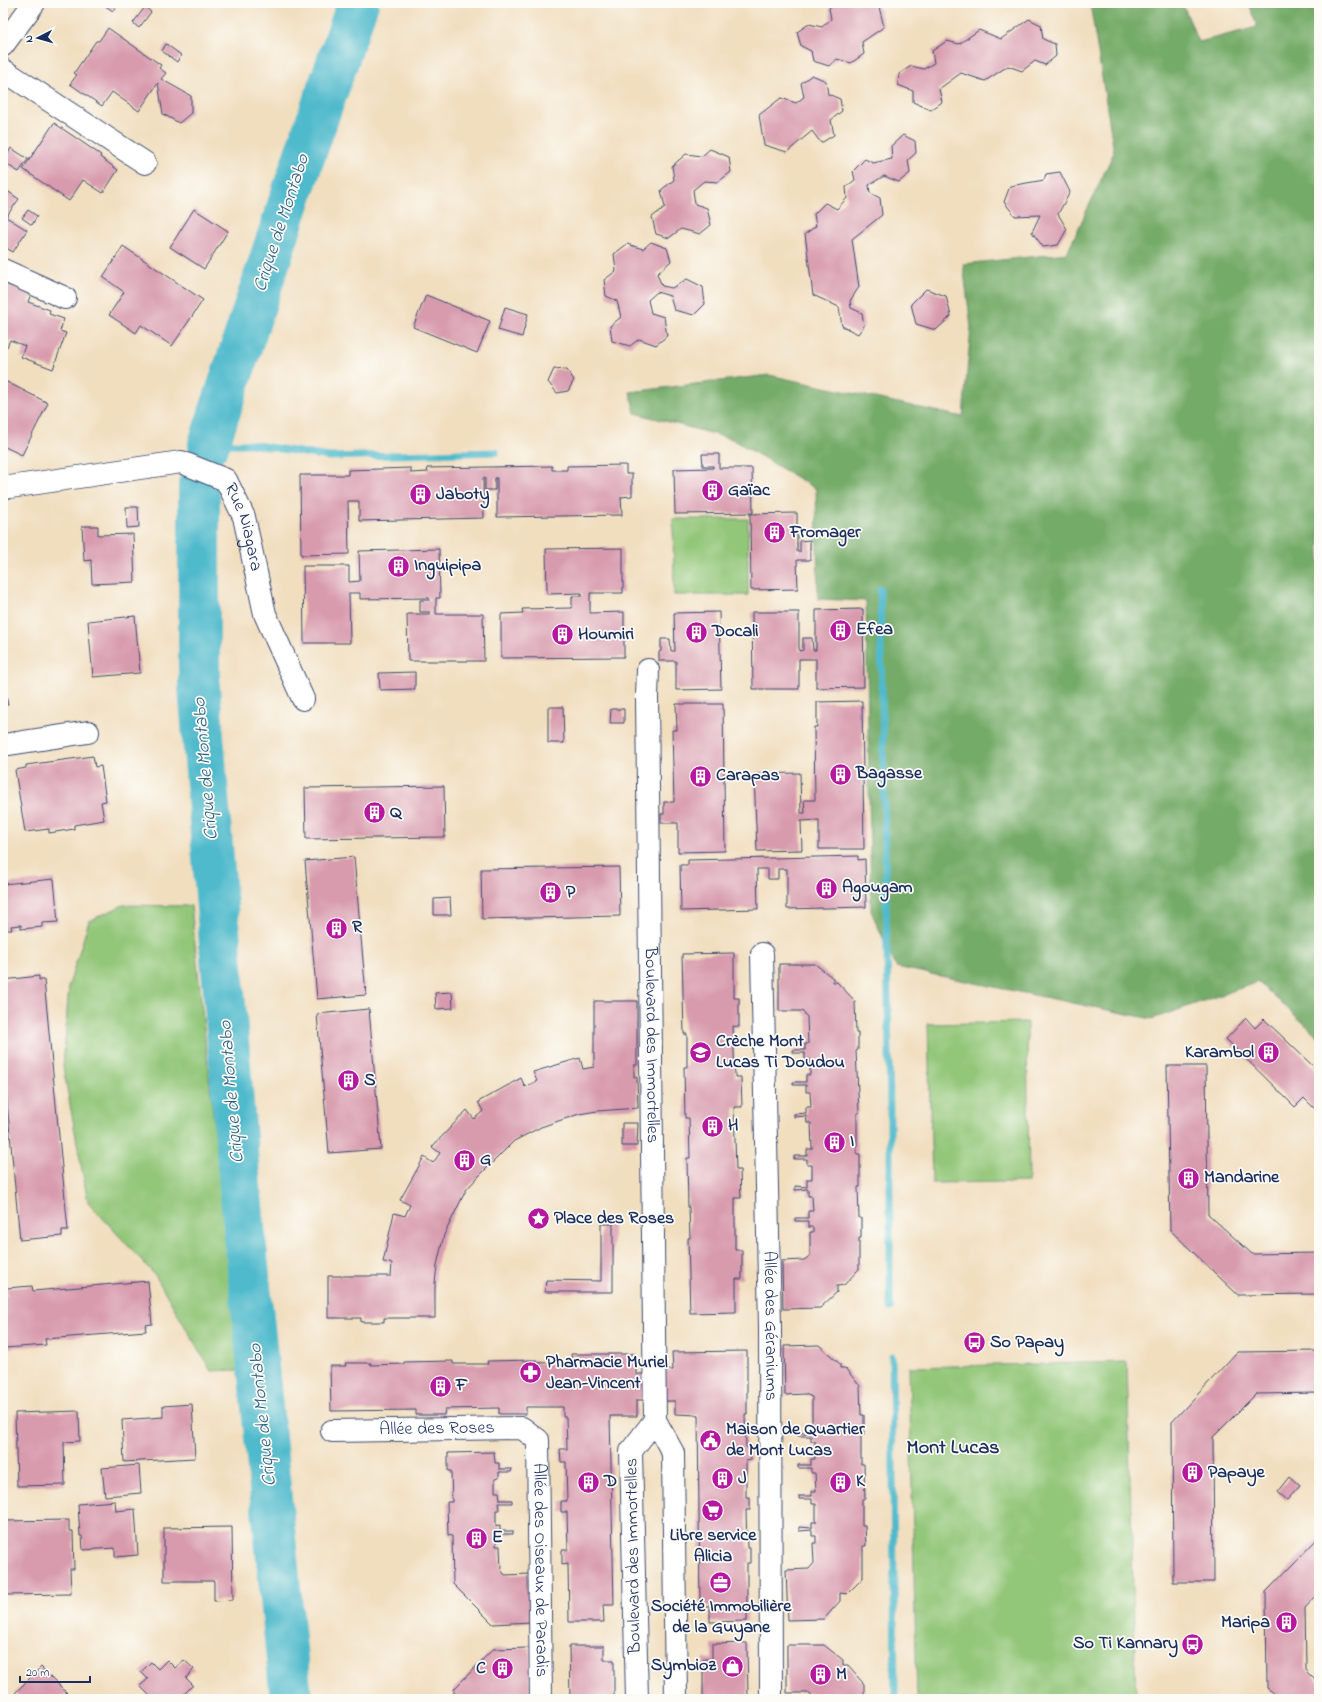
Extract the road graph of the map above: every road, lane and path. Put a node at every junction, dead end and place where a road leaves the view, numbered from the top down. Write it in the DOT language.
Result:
graph roads {
  1 [pos="34,3"];
  2 [pos="3,45"];
  3 [pos="3,70"];
  4 [pos="145,163"];
  5 [pos="3,270"];
  6 [pos="65,298"];
  7 [pos="3,488"];
  8 [pos="648,670"];
  9 [pos="303,699"];
  10 [pos="88,732"];
  11 [pos="3,745"];
  12 [pos="762,954"];
  13 [pos="655,1420"];
  14 [pos="332,1431"];
  15 [pos="538,1440"];
  16 [pos="541,1699"];
  17 [pos="637,1699"];
  18 [pos="676,1699"];
  19 [pos="771,1699"];
  1 -- 2 [label="street"];
  3 -- 4 [label="street"];
  5 -- 6 [label="street"];
  7 -- 9 [label="street, Rue Niagara"];
  8 -- 13 [label="street, Boulevard des Immortelles"];
  10 -- 11 [label="street"];
  12 -- 19 [label="street, Allée des Géraniums"];
  13 -- 17 [label="street, Boulevard des Immortelles"];
  13 -- 18 [label="street, Boulevard des Immortelles"];
  14 -- 15 [label="street, Allée des Roses"];
  15 -- 16 [label="street, Allée des Oiseaux de Paradis"];
}
